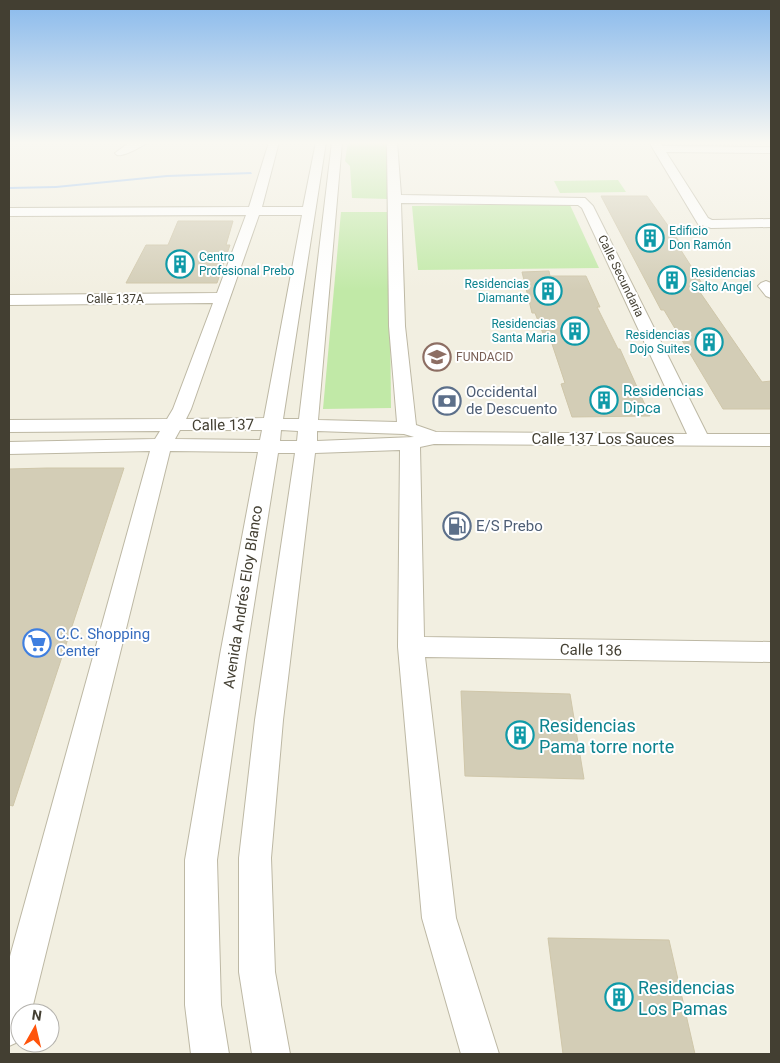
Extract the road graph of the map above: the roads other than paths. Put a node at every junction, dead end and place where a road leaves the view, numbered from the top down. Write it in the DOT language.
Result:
graph roads {
  1 [pos="260,192"];
  2 [pos="313,192"];
  3 [pos="332,192"];
  4 [pos="395,192"];
  5 [pos="684,192"];
  6 [pos="395,199"];
  7 [pos="310,211"];
  8 [pos="9,212"];
  9 [pos="254,212"];
  10 [pos="771,223"];
  11 [pos="222,298"];
  12 [pos="9,300"];
  13 [pos="9,426"];
  14 [pos="168,435"];
  15 [pos="271,436"];
  16 [pos="307,436"];
  17 [pos="408,436"];
  18 [pos="700,440"];
  19 [pos="771,440"];
  20 [pos="9,448"];
  21 [pos="411,647"];
  22 [pos="771,652"];
  23 [pos="9,1027"];
  24 [pos="210,1054"];
  25 [pos="271,1054"];
  26 [pos="480,1054"];
  1 -- 9 [label="street"];
  2 -- 7 [label="street, Avenida Andrés Eloy Blanco"];
  3 -- 16 [label="street"];
  4 -- 6 [label="street"];
  5 -- 10 [label="street"];
  6 -- 17 [label="street"];
  6 -- 18 [label="street, Calle Secundaria"];
  7 -- 9 [label="street"];
  7 -- 15 [label="street, Avenida Andrés Eloy Blanco"];
  8 -- 9 [label="street"];
  9 -- 11 [label="street"];
  11 -- 12 [label="street, Calle 137A"];
  11 -- 14 [label="street"];
  13 -- 14 [label="street, Calle 137"];
  14 -- 15 [label="street, Calle 137 Los Sauces"];
  14 -- 20 [label="street"];
  14 -- 23 [label="street"];
  15 -- 16 [label="street, Calle 137 Los Sauces"];
  15 -- 24 [label="street, Avenida Andrés Eloy Blanco"];
  16 -- 17 [label="street, Calle 137 Los Sauces"];
  16 -- 25 [label="street"];
  17 -- 18 [label="street, Calle 137 Los Sauces"];
  17 -- 21 [label="street"];
  18 -- 19 [label="street, Calle 137 Los Sauces"];
  21 -- 22 [label="street, Calle 136"];
  21 -- 26 [label="street"];
}
